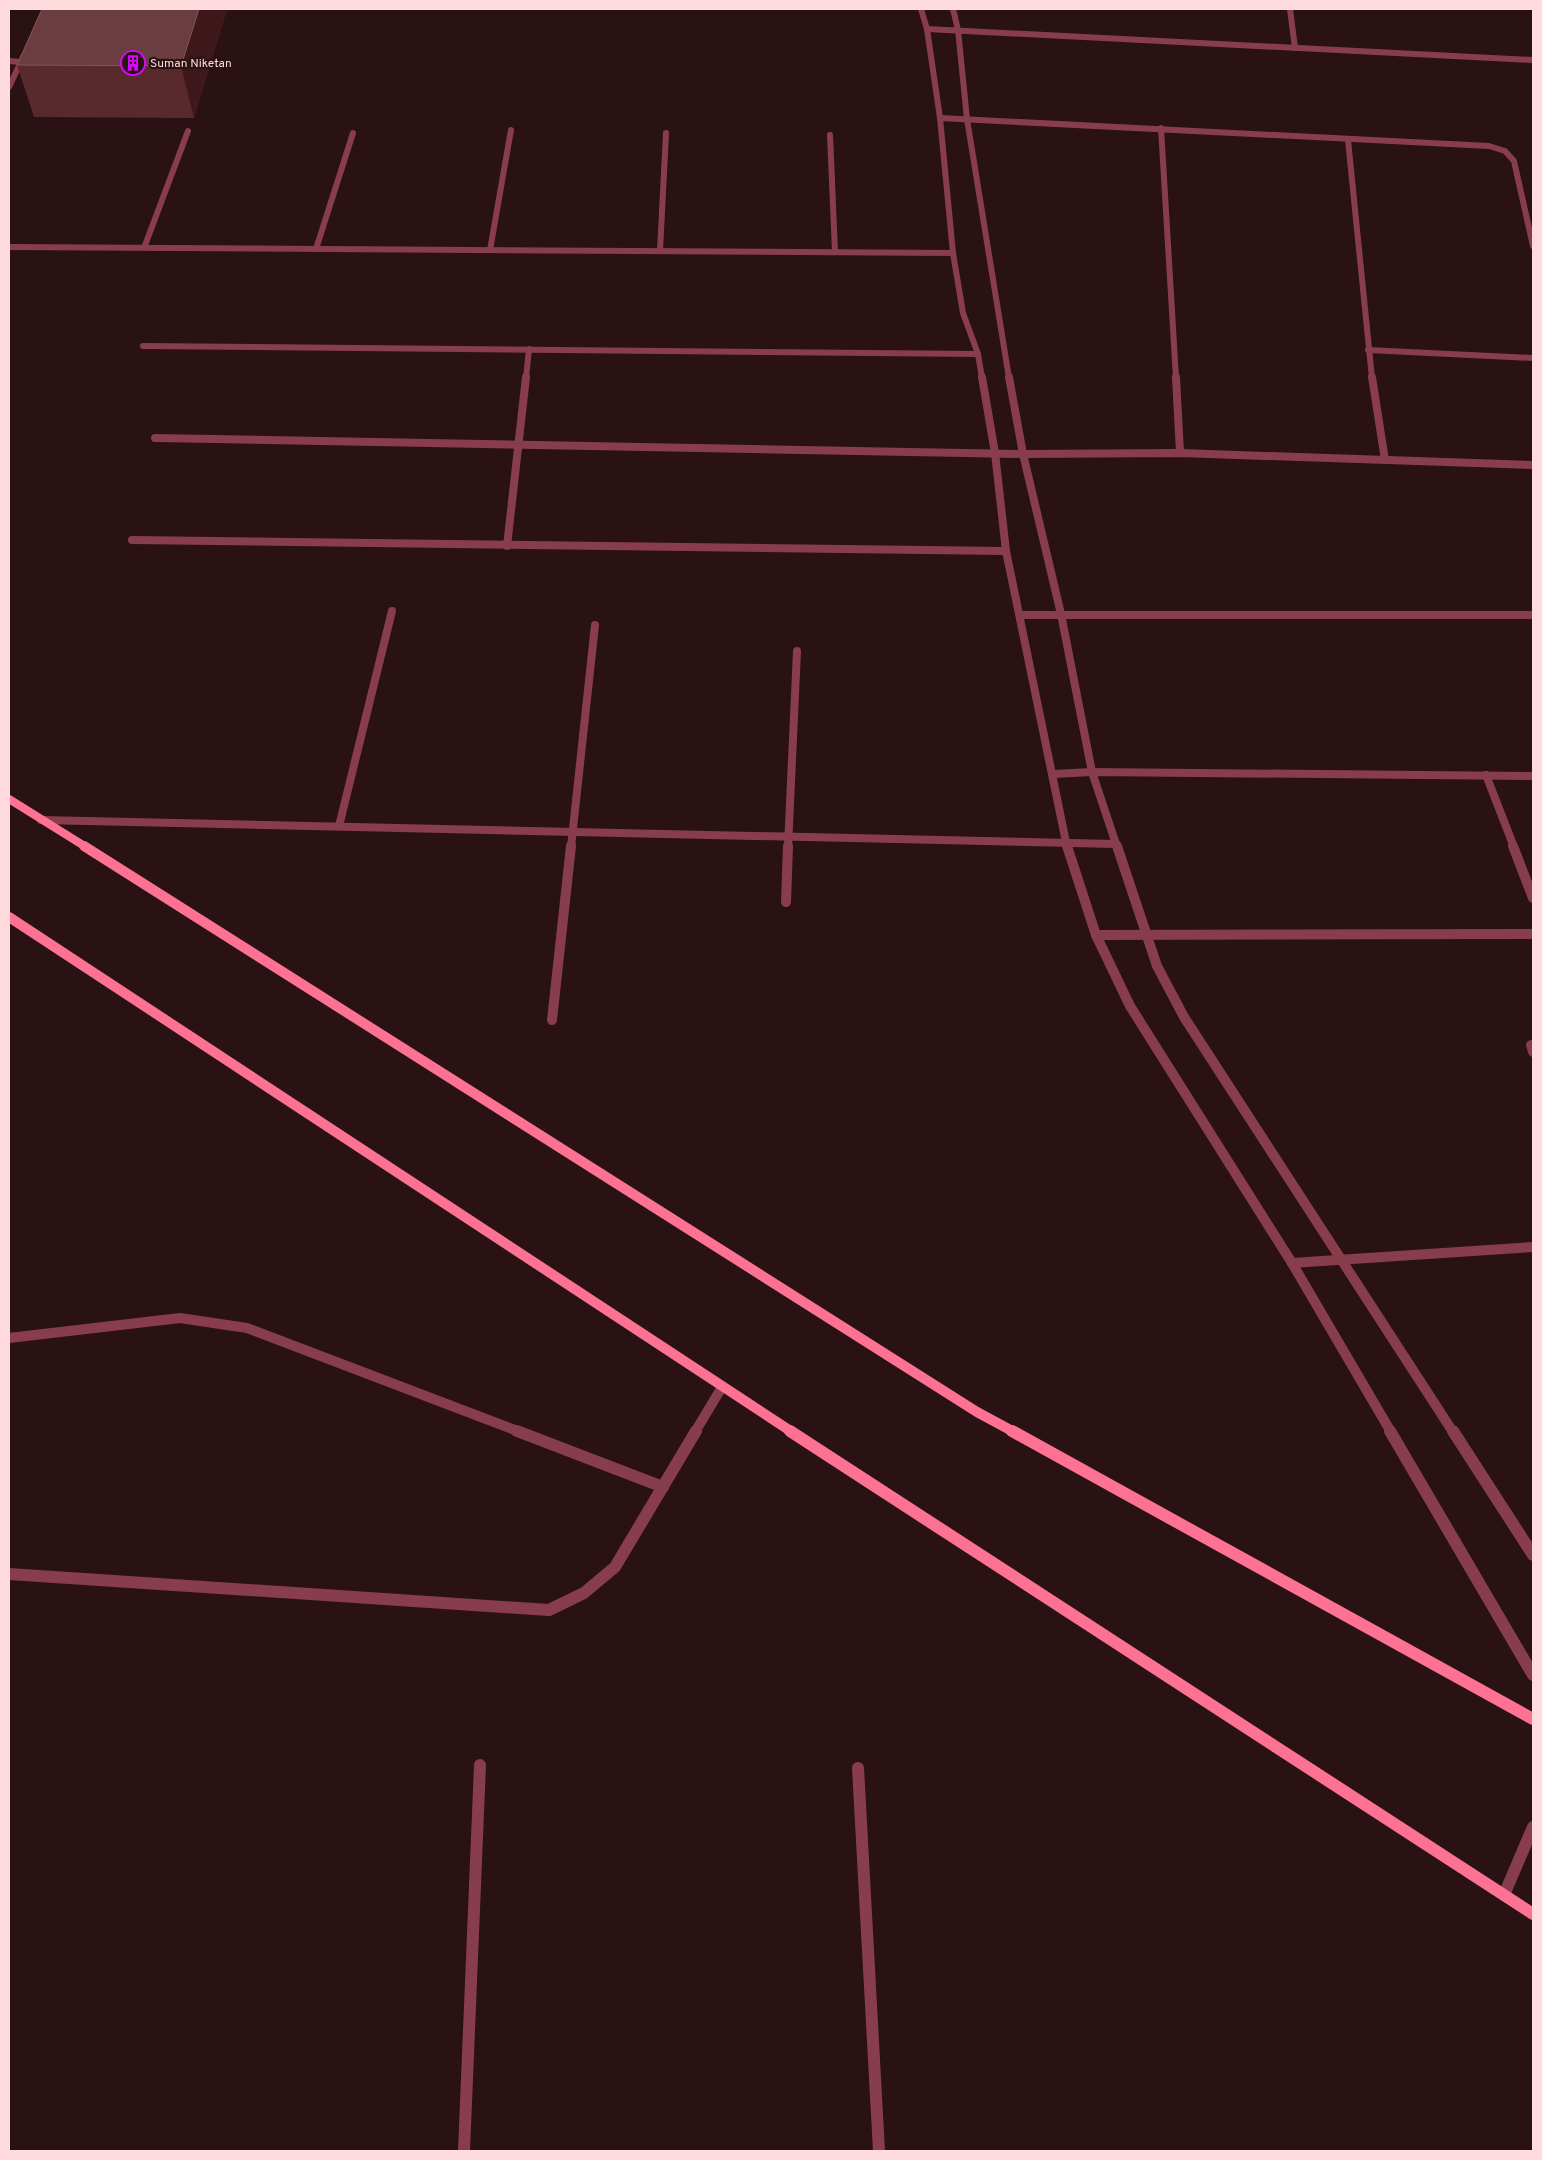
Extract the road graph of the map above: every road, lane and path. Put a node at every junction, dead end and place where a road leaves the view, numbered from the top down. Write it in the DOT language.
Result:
graph roads {
  1 [pos="921,9"];
  2 [pos="953,9"];
  3 [pos="1290,9"];
  4 [pos="927,28"];
  5 [pos="958,30"];
  6 [pos="29,44"];
  7 [pos="1294,48"];
  8 [pos="1533,60"];
  9 [pos="9,61"];
  10 [pos="20,62"];
  11 [pos="9,87"];
  12 [pos="940,118"];
  13 [pos="967,119"];
  14 [pos="1161,128"];
  15 [pos="511,130"];
  16 [pos="188,131"];
  17 [pos="353,133"];
  18 [pos="666,133"];
  19 [pos="830,135"];
  20 [pos="1348,140"];
  21 [pos="1533,246"];
  22 [pos="9,247"];
  23 [pos="144,248"];
  24 [pos="316,249"];
  25 [pos="490,250"];
  26 [pos="660,251"];
  27 [pos="835,252"];
  28 [pos="953,253"];
  29 [pos="143,346"];
  30 [pos="529,349"];
  31 [pos="1368,350"];
  32 [pos="978,354"];
  33 [pos="1533,358"];
  34 [pos="154,438"];
  35 [pos="518,443"];
  36 [pos="995,453"];
  37 [pos="1023,454"];
  38 [pos="1180,454"];
  39 [pos="1385,460"];
  40 [pos="1533,465"];
  41 [pos="132,540"];
  42 [pos="507,546"];
  43 [pos="1006,551"];
  44 [pos="392,611"];
  45 [pos="1061,614"];
  46 [pos="1020,615"];
  47 [pos="1533,615"];
  48 [pos="595,625"];
  49 [pos="797,651"];
  50 [pos="1092,772"];
  51 [pos="1053,774"];
  52 [pos="1486,776"];
  53 [pos="1533,776"];
  54 [pos="9,799"];
  55 [pos="41,820"];
  56 [pos="339,826"];
  57 [pos="572,832"];
  58 [pos="789,836"];
  59 [pos="1066,843"];
  60 [pos="1116,844"];
  61 [pos="1533,898"];
  62 [pos="786,902"];
  63 [pos="9,917"];
  64 [pos="1533,934"];
  65 [pos="1096,935"];
  66 [pos="1147,935"];
  67 [pos="552,1020"];
  68 [pos="1533,1247"];
  69 [pos="1341,1260"];
  70 [pos="1292,1263"];
  71 [pos="9,1338"];
  72 [pos="722,1387"];
  73 [pos="663,1487"];
  74 [pos="1533,1555"];
  75 [pos="9,1574"];
  76 [pos="1533,1674"];
  77 [pos="1533,1718"];
  78 [pos="480,1765"];
  79 [pos="858,1768"];
  80 [pos="1533,1827"];
  81 [pos="1504,1895"];
  82 [pos="1533,1914"];
  83 [pos="464,2151"];
  84 [pos="879,2151"];
  1 -- 4 [label="street"];
  2 -- 5 [label="street"];
  3 -- 7 [label="street"];
  4 -- 5 [label="street"];
  4 -- 12 [label="street"];
  5 -- 7 [label="street"];
  5 -- 13 [label="street"];
  6 -- 10 [label="street"];
  7 -- 8 [label="street"];
  9 -- 10 [label="street"];
  10 -- 11 [label="street"];
  12 -- 13 [label="street"];
  12 -- 28 [label="street"];
  13 -- 14 [label="street"];
  13 -- 37 [label="street"];
  14 -- 20 [label="street"];
  14 -- 38 [label="street"];
  15 -- 25 [label="street"];
  16 -- 23 [label="street"];
  17 -- 24 [label="street"];
  18 -- 26 [label="street"];
  19 -- 27 [label="street"];
  20 -- 21 [label="street"];
  20 -- 31 [label="street"];
  22 -- 23 [label="street"];
  23 -- 24 [label="street"];
  24 -- 25 [label="street"];
  25 -- 26 [label="street"];
  26 -- 27 [label="street"];
  27 -- 28 [label="street"];
  28 -- 32 [label="street"];
  29 -- 30 [label="street"];
  30 -- 32 [label="street"];
  30 -- 35 [label="street"];
  31 -- 33 [label="street"];
  31 -- 39 [label="street"];
  32 -- 36 [label="street"];
  34 -- 35 [label="street"];
  35 -- 36 [label="street"];
  35 -- 42 [label="street"];
  36 -- 37 [label="street"];
  36 -- 43 [label="street"];
  37 -- 38 [label="street"];
  37 -- 45 [label="street"];
  38 -- 39 [label="street"];
  39 -- 40 [label="street"];
  41 -- 42 [label="street"];
  42 -- 43 [label="street"];
  43 -- 46 [label="street"];
  44 -- 56 [label="street"];
  45 -- 46 [label="street"];
  45 -- 47 [label="street"];
  45 -- 50 [label="street"];
  46 -- 51 [label="street"];
  48 -- 57 [label="street"];
  49 -- 58 [label="street"];
  50 -- 51 [label="street"];
  50 -- 52 [label="street"];
  50 -- 60 [label="street"];
  51 -- 59 [label="street"];
  52 -- 53 [label="street"];
  52 -- 61 [label="street"];
  54 -- 55 [label="main road"];
  55 -- 56 [label="street"];
  55 -- 77 [label="main road"];
  56 -- 57 [label="street"];
  57 -- 58 [label="street"];
  57 -- 67 [label="street"];
  58 -- 59 [label="street"];
  58 -- 62 [label="street"];
  59 -- 60 [label="street"];
  59 -- 65 [label="street"];
  60 -- 66 [label="street"];
  63 -- 72 [label="main road"];
  64 -- 66 [label="street"];
  65 -- 66 [label="street"];
  65 -- 70 [label="street"];
  66 -- 69 [label="street"];
  68 -- 69 [label="street"];
  69 -- 70 [label="street"];
  69 -- 74 [label="street"];
  70 -- 76 [label="street"];
  71 -- 73 [label="street"];
  72 -- 73 [label="street"];
  72 -- 81 [label="main road"];
  73 -- 75 [label="street"];
  78 -- 83 [label="street"];
  79 -- 84 [label="street"];
  80 -- 81 [label="street"];
  81 -- 82 [label="main road"];
}
